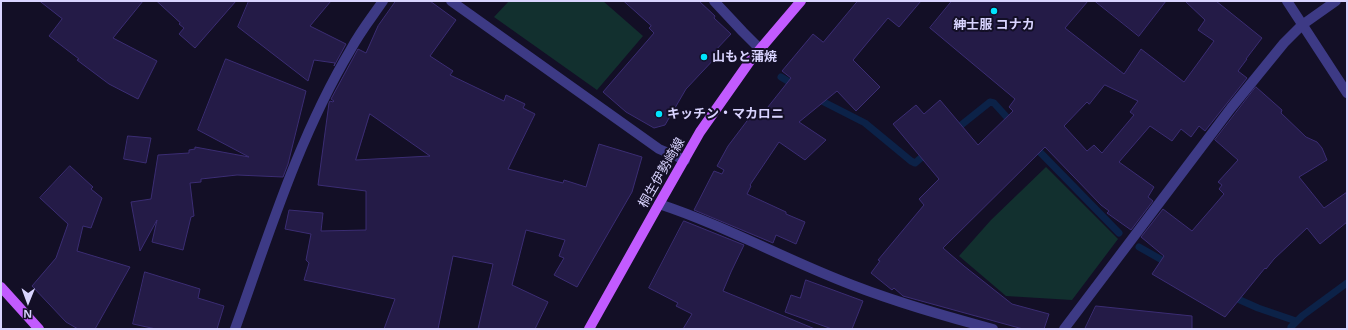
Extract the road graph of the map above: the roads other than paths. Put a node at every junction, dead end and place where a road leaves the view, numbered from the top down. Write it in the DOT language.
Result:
graph roads {
  1 [pos="383,1"];
  2 [pos="451,1"];
  3 [pos="714,1"];
  4 [pos="801,1"];
  5 [pos="1287,1"];
  6 [pos="1336,1"];
  7 [pos="1302,25"];
  8 [pos="760,49"];
  9 [pos="1347,93"];
  10 [pos="685,160"];
  11 [pos="659,204"];
  12 [pos="1,288"];
  13 [pos="39,329"];
  14 [pos="235,329"];
  15 [pos="589,329"];
  16 [pos="993,329"];
  17 [pos="1064,329"];
  1 -- 14 [label="street"];
  2 -- 10 [label="street"];
  3 -- 8 [label="street"];
  4 -- 8 [label="main road, 桐生伊勢崎線"];
  5 -- 7 [label="street"];
  6 -- 7 [label="street"];
  7 -- 9 [label="street"];
  7 -- 17 [label="street"];
  8 -- 10 [label="main road, 桐生伊勢崎線"];
  10 -- 11 [label="main road, 桐生伊勢崎線"];
  11 -- 15 [label="main road, 桐生伊勢崎線"];
  11 -- 16 [label="street"];
  12 -- 13 [label="main road"];
}
